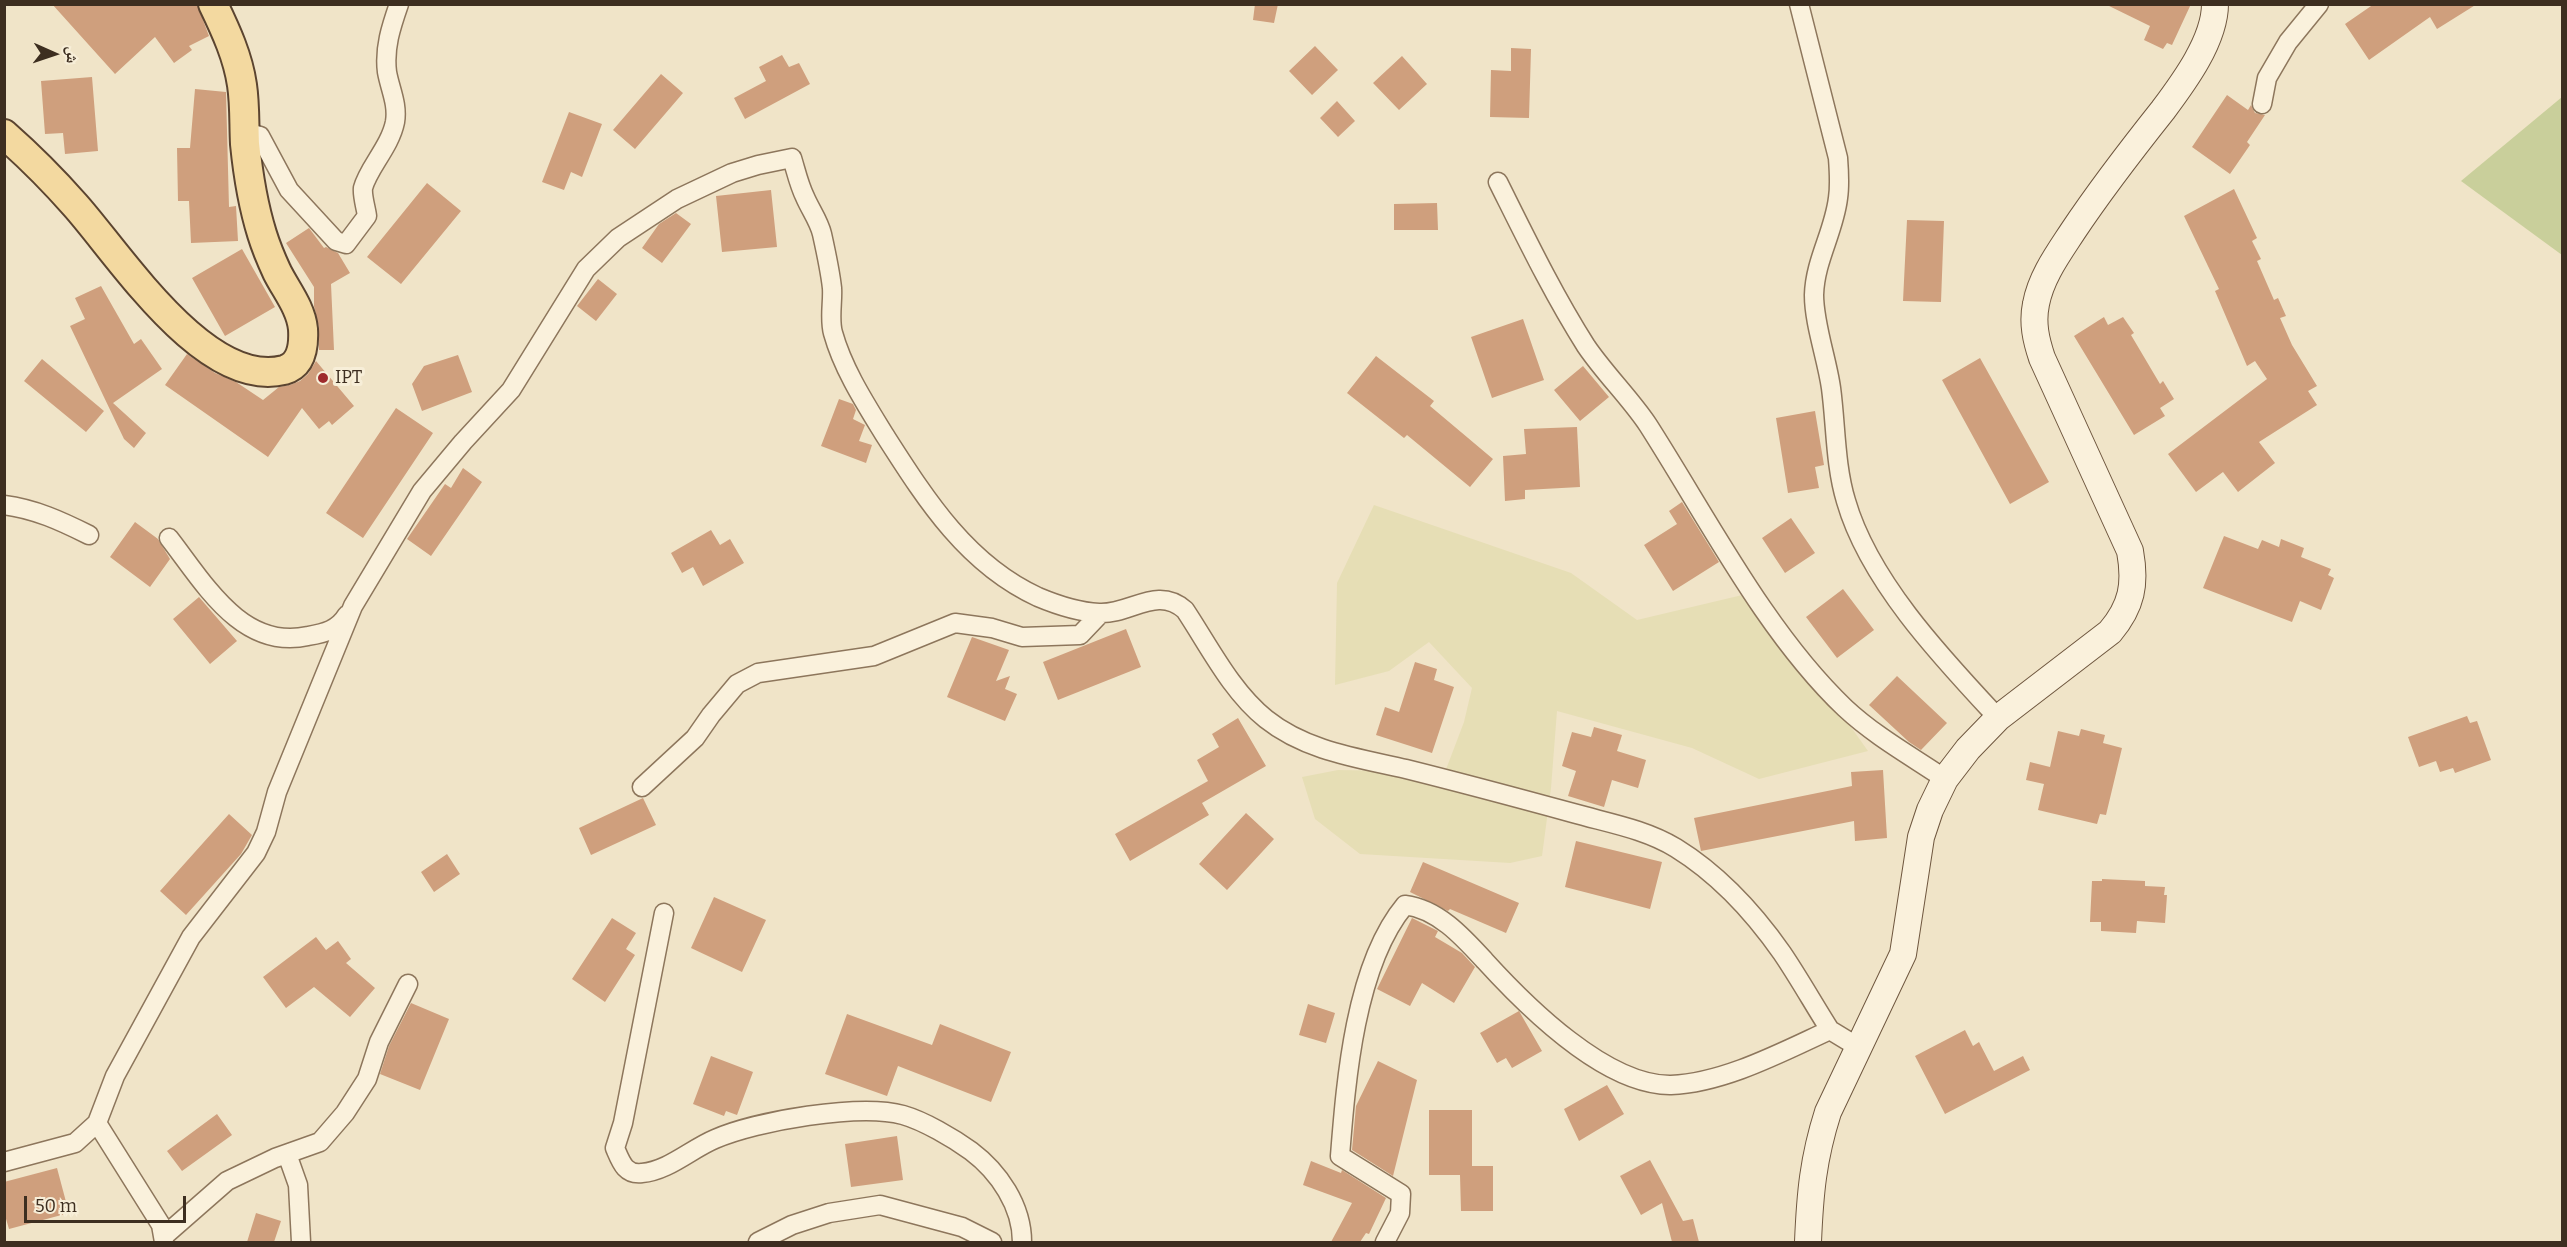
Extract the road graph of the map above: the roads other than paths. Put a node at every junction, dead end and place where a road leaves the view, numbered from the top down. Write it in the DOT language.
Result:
graph roads {
  1 [pos="213,4"];
  2 [pos="399,4"];
  3 [pos="1799,4"];
  4 [pos="2215,4"];
  5 [pos="2319,4"];
  6 [pos="2262,104"];
  7 [pos="4,134"];
  8 [pos="245,146"];
  9 [pos="1498,182"];
  10 [pos="4,506"];
  11 [pos="89,535"];
  12 [pos="169,538"];
  13 [pos="353,606"];
  14 [pos="1100,614"];
  15 [pos="1998,718"];
  16 [pos="1945,779"];
  17 [pos="642,787"];
  18 [pos="664,913"];
  19 [pos="408,984"];
  20 [pos="1830,1030"];
  21 [pos="1858,1047"];
  22 [pos="97,1123"];
  23 [pos="287,1154"];
  24 [pos="4,1162"];
  25 [pos="163,1239"];
  26 [pos="301,1242"];
  27 [pos="758,1242"];
  28 [pos="992,1242"];
  29 [pos="1022,1242"];
  30 [pos="1384,1242"];
  31 [pos="1808,1242"];
  1 -- 8 [label="main road"];
  2 -- 8 [label="street"];
  3 -- 15 [label="street"];
  4 -- 15 [label="street"];
  5 -- 6 [label="street"];
  7 -- 8 [label="main road"];
  9 -- 16 [label="street"];
  10 -- 11 [label="street"];
  12 -- 13 [label="street"];
  13 -- 14 [label="street"];
  13 -- 22 [label="street"];
  14 -- 17 [label="street"];
  14 -- 20 [label="street"];
  15 -- 16 [label="street"];
  16 -- 21 [label="street"];
  18 -- 29 [label="street"];
  19 -- 23 [label="street"];
  20 -- 21 [label="street"];
  20 -- 30 [label="street"];
  21 -- 31 [label="street"];
  22 -- 24 [label="street"];
  22 -- 25 [label="street"];
  23 -- 25 [label="street"];
  23 -- 26 [label="street"];
  27 -- 28 [label="street"];
}
